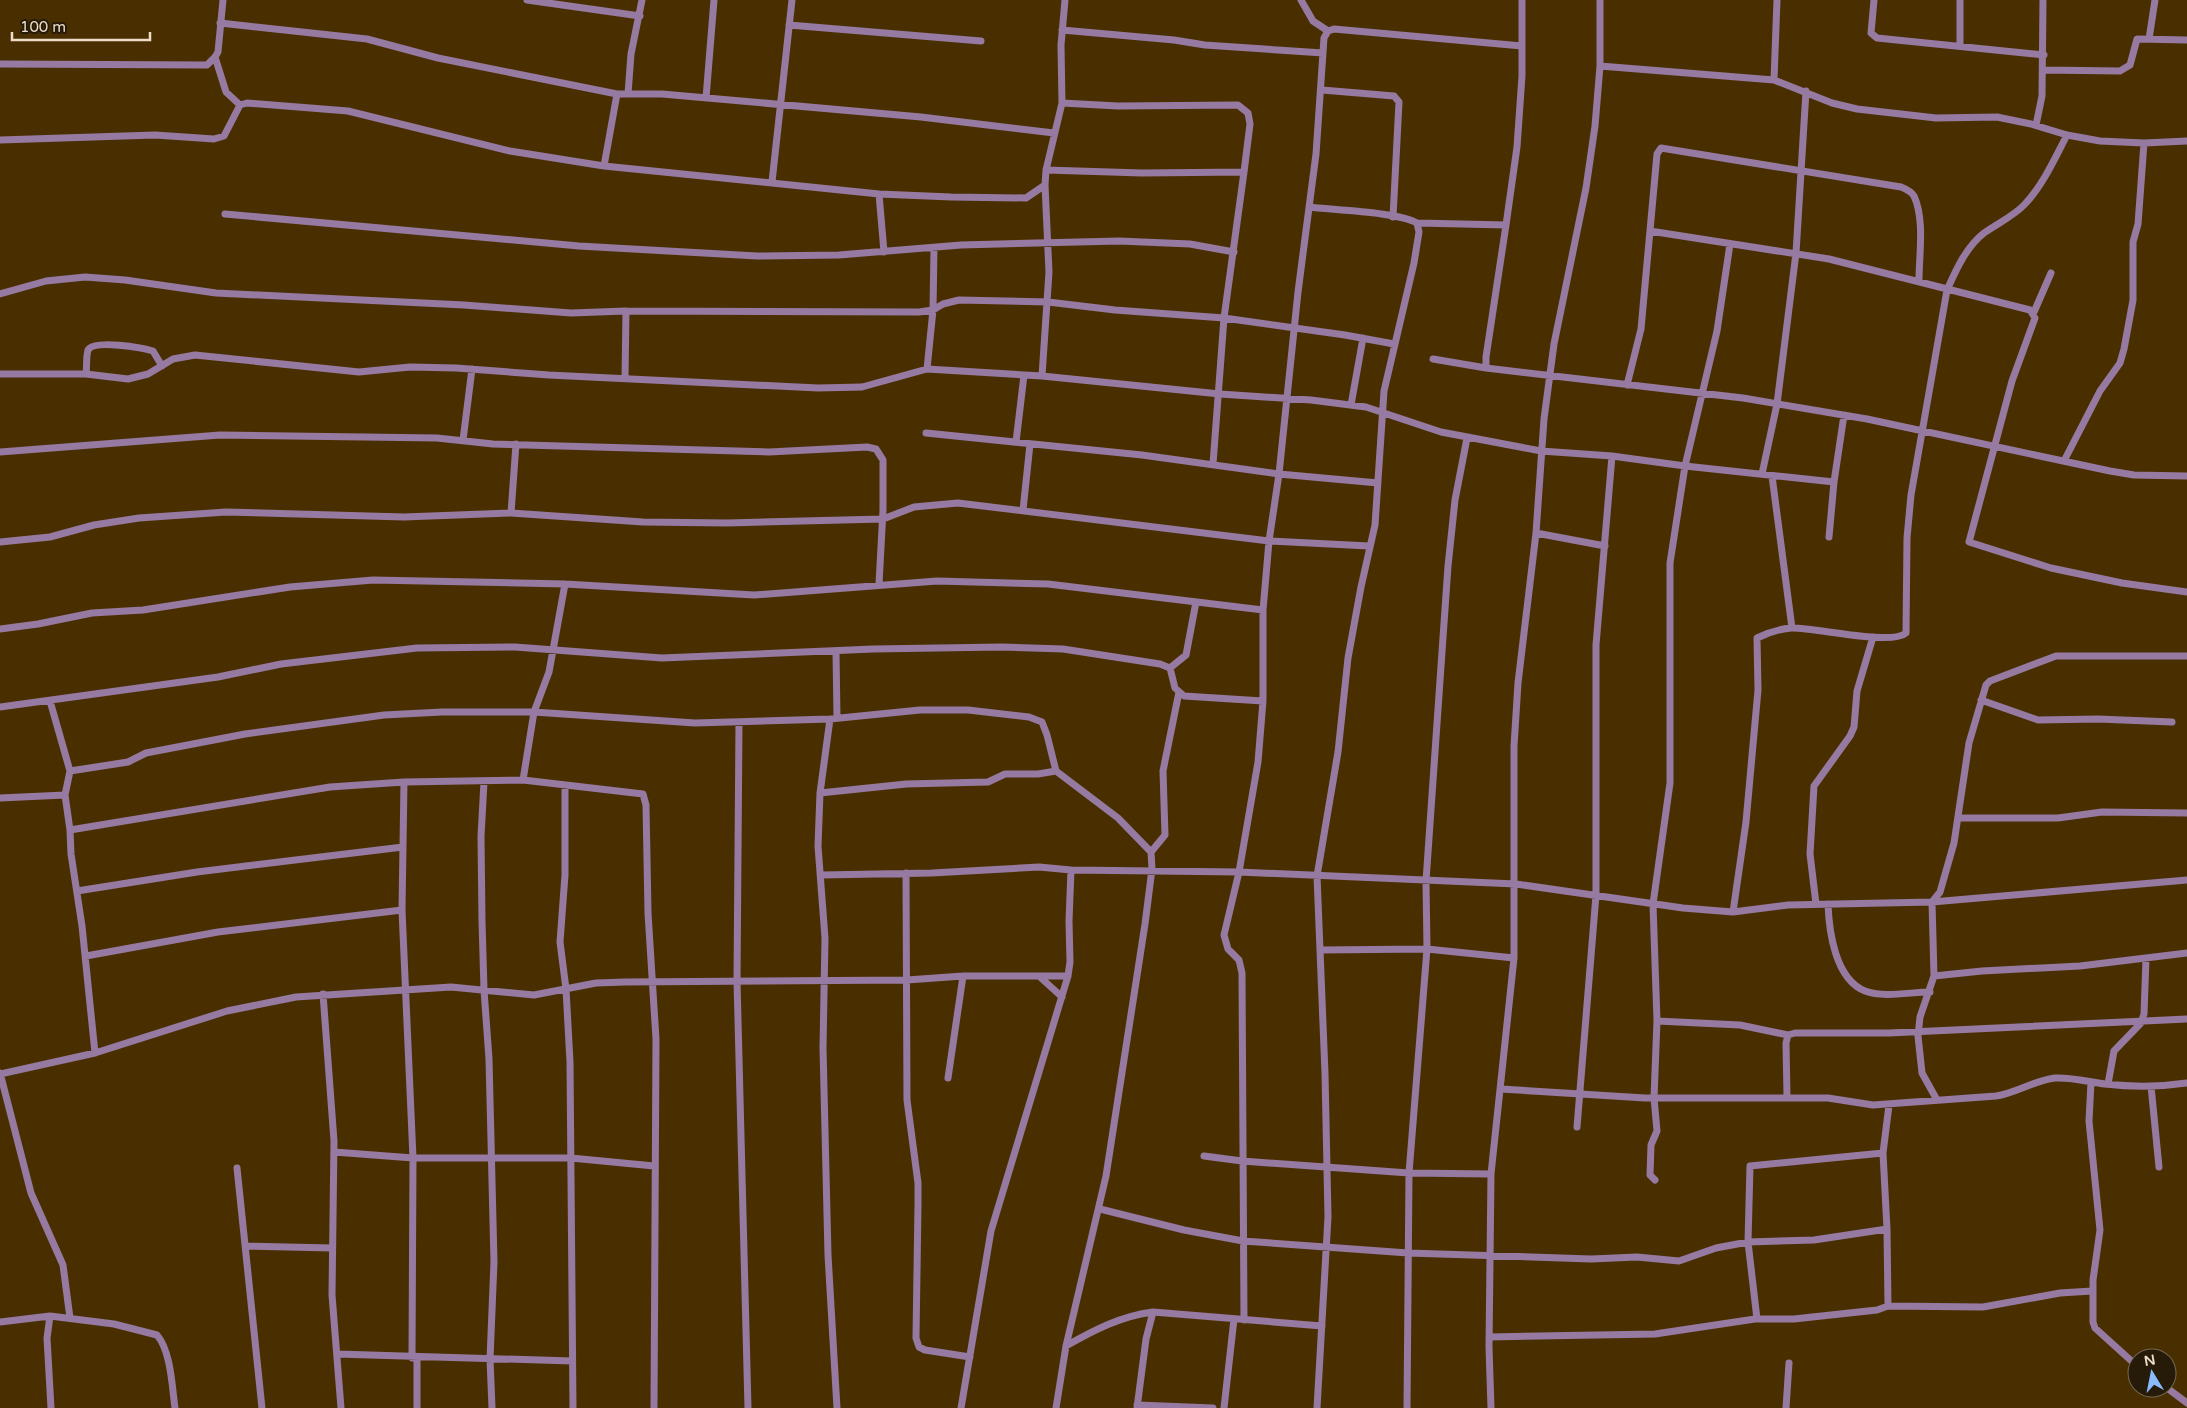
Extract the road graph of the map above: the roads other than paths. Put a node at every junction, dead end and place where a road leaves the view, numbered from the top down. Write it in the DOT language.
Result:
graph roads {
  1 [pos="223,0"];
  2 [pos="527,0"];
  3 [pos="642,0"];
  4 [pos="714,0"];
  5 [pos="792,0"];
  6 [pos="1065,0"];
  7 [pos="1301,0"];
  8 [pos="1522,0"];
  9 [pos="1600,0"];
  10 [pos="1777,0"];
  11 [pos="1874,0"];
  12 [pos="1960,0"];
  13 [pos="2043,0"];
  14 [pos="2155,0"];
  15 [pos="640,16"];
  16 [pos="220,23"];
  17 [pos="789,26"];
  18 [pos="1062,30"];
  19 [pos="1328,31"];
  20 [pos="2149,39"];
  21 [pos="2187,40"];
  22 [pos="982,41"];
  23 [pos="1522,46"];
  24 [pos="1960,46"];
  25 [pos="1323,53"];
  26 [pos="2044,55"];
  27 [pos="216,57"];
  28 [pos="0,64"];
  29 [pos="1600,66"];
  30 [pos="2043,70"];
  31 [pos="1774,80"];
  32 [pos="1322,90"];
  33 [pos="1806,91"];
  34 [pos="617,94"];
  35 [pos="628,94"];
  36 [pos="706,98"];
  37 [pos="1062,103"];
  38 [pos="240,105"];
  39 [pos="780,105"];
  40 [pos="2036,125"];
  41 [pos="1054,133"];
  42 [pos="2067,135"];
  43 [pos="0,140"];
  44 [pos="2187,141"];
  45 [pos="2144,143"];
  46 [pos="604,166"];
  47 [pos="1046,170"];
  48 [pos="1802,170"];
  49 [pos="1244,172"];
  50 [pos="772,182"];
  51 [pos="1046,185"];
  52 [pos="879,194"];
  53 [pos="1309,208"];
  54 [pos="225,214"];
  55 [pos="1393,216"];
  56 [pos="1416,223"];
  57 [pos="1506,225"];
  58 [pos="1650,231"];
  59 [pos="1049,244"];
  60 [pos="1730,244"];
  61 [pos="934,248"];
  62 [pos="884,252"];
  63 [pos="1234,252"];
  64 [pos="1796,253"];
  65 [pos="2051,273"];
  66 [pos="1919,280"];
  67 [pos="1947,290"];
  68 [pos="0,294"];
  69 [pos="1048,302"];
  70 [pos="933,310"];
  71 [pos="626,311"];
  72 [pos="2034,312"];
  73 [pos="1224,318"];
  74 [pos="1294,328"];
  75 [pos="1363,338"];
  76 [pos="1394,344"];
  77 [pos="1433,359"];
  78 [pos="162,366"];
  79 [pos="1486,368"];
  80 [pos="472,369"];
  81 [pos="928,369"];
  82 [pos="0,374"];
  83 [pos="86,374"];
  84 [pos="1024,375"];
  85 [pos="1042,376"];
  86 [pos="1550,376"];
  87 [pos="625,378"];
  88 [pos="1628,385"];
  89 [pos="1702,393"];
  90 [pos="1220,394"];
  91 [pos="1288,399"];
  92 [pos="1777,404"];
  93 [pos="1351,405"];
  94 [pos="1382,411"];
  95 [pos="1844,415"];
  96 [pos="1924,432"];
  97 [pos="926,433"];
  98 [pos="1467,438"];
  99 [pos="463,440"];
  100 [pos="1016,442"];
  101 [pos="516,444"];
  102 [pos="1030,444"];
  103 [pos="1994,447"];
  104 [pos="1542,451"];
  105 [pos="0,452"];
  106 [pos="1612,456"];
  107 [pos="2064,461"];
  108 [pos="1213,464"];
  109 [pos="1685,466"];
  110 [pos="1279,474"];
  111 [pos="1762,474"];
  112 [pos="1772,476"];
  113 [pos="2187,476"];
  114 [pos="1834,482"];
  115 [pos="1378,483"];
  116 [pos="1023,510"];
  117 [pos="511,513"];
  118 [pos="883,519"];
  119 [pos="1536,533"];
  120 [pos="1829,537"];
  121 [pos="1270,541"];
  122 [pos="0,542"];
  123 [pos="1369,546"];
  124 [pos="1605,546"];
  125 [pos="565,584"];
  126 [pos="880,584"];
  127 [pos="2187,592"];
  128 [pos="1196,602"];
  129 [pos="1263,610"];
  130 [pos="1792,628"];
  131 [pos="0,629"];
  132 [pos="1873,637"];
  133 [pos="554,649"];
  134 [pos="836,651"];
  135 [pos="2187,656"];
  136 [pos="1170,668"];
  137 [pos="1178,692"];
  138 [pos="1982,700"];
  139 [pos="50,701"];
  140 [pos="1263,701"];
  141 [pos="0,707"];
  142 [pos="534,712"];
  143 [pos="834,719"];
  144 [pos="2172,722"];
  145 [pos="739,723"];
  146 [pos="70,771"];
  147 [pos="1056,771"];
  148 [pos="523,780"];
  149 [pos="404,782"];
  150 [pos="484,782"];
  151 [pos="565,785"];
  152 [pos="820,793"];
  153 [pos="66,795"];
  154 [pos="0,798"];
  155 [pos="2187,812"];
  156 [pos="1959,818"];
  157 [pos="70,830"];
  158 [pos="403,847"];
  159 [pos="1151,852"];
  160 [pos="1072,870"];
  161 [pos="1152,870"];
  162 [pos="1239,872"];
  163 [pos="906,873"];
  164 [pos="821,875"];
  165 [pos="1317,876"];
  166 [pos="2187,880"];
  167 [pos="1426,881"];
  168 [pos="1516,884"];
  169 [pos="76,891"];
  170 [pos="1596,895"];
  171 [pos="1932,902"];
  172 [pos="1653,904"];
  173 [pos="1816,904"];
  174 [pos="1828,904"];
  175 [pos="402,910"];
  176 [pos="1733,912"];
  177 [pos="1427,949"];
  178 [pos="1320,950"];
  179 [pos="2187,953"];
  180 [pos="86,956"];
  181 [pos="1514,958"];
  182 [pos="2146,958"];
  183 [pos="962,976"];
  184 [pos="1068,976"];
  185 [pos="1934,976"];
  186 [pos="1040,977"];
  187 [pos="824,980"];
  188 [pos="907,980"];
  189 [pos="737,981"];
  190 [pos="652,982"];
  191 [pos="405,989"];
  192 [pos="566,989"];
  193 [pos="484,990"];
  194 [pos="1930,992"];
  195 [pos="323,994"];
  196 [pos="1062,997"];
  197 [pos="2187,1020"];
  198 [pos="1657,1021"];
  199 [pos="2141,1023"];
  200 [pos="1919,1032"];
  201 [pos="1788,1035"];
  202 [pos="95,1053"];
  203 [pos="0,1074"];
  204 [pos="948,1078"];
  205 [pos="2091,1082"];
  206 [pos="2187,1083"];
  207 [pos="2108,1084"];
  208 [pos="2151,1086"];
  209 [pos="1501,1089"];
  210 [pos="1580,1094"];
  211 [pos="1787,1097"];
  212 [pos="1654,1098"];
  213 [pos="1937,1100"];
  214 [pos="1889,1105"];
  215 [pos="1577,1127"];
  216 [pos="334,1152"];
  217 [pos="1883,1153"];
  218 [pos="1204,1156"];
  219 [pos="413,1158"];
  220 [pos="490,1158"];
  221 [pos="571,1158"];
  222 [pos="1242,1161"];
  223 [pos="654,1166"];
  224 [pos="1327,1166"];
  225 [pos="2159,1167"];
  226 [pos="237,1168"];
  227 [pos="1409,1173"];
  228 [pos="1491,1174"];
  229 [pos="1655,1180"];
  230 [pos="1100,1209"];
  231 [pos="1887,1229"];
  232 [pos="1243,1241"];
  233 [pos="1748,1242"];
  234 [pos="245,1246"];
  235 [pos="332,1248"];
  236 [pos="1326,1248"];
  237 [pos="1408,1253"];
  238 [pos="1489,1255"];
  239 [pos="2092,1291"];
  240 [pos="1888,1306"];
  241 [pos="1153,1312"];
  242 [pos="50,1316"];
  243 [pos="70,1318"];
  244 [pos="1234,1319"];
  245 [pos="1757,1319"];
  246 [pos="1244,1320"];
  247 [pos="0,1322"];
  248 [pos="1322,1326"];
  249 [pos="1488,1337"];
  250 [pos="1066,1346"];
  251 [pos="337,1354"];
  252 [pos="2127,1357"];
  253 [pos="415,1358"];
  254 [pos="970,1358"];
  255 [pos="490,1359"];
  256 [pos="572,1361"];
  257 [pos="1789,1363"];
  258 [pos="1137,1407"];
  259 [pos="51,1408"];
  260 [pos="174,1408"];
  261 [pos="262,1408"];
  262 [pos="341,1408"];
  263 [pos="417,1408"];
  264 [pos="492,1408"];
  265 [pos="573,1408"];
  266 [pos="654,1408"];
  267 [pos="748,1408"];
  268 [pos="837,1408"];
  269 [pos="961,1408"];
  270 [pos="1056,1408"];
  271 [pos="1212,1408"];
  272 [pos="1224,1408"];
  273 [pos="1317,1408"];
  274 [pos="1407,1408"];
  275 [pos="1491,1408"];
  276 [pos="1786,1408"];
  1 -- 16 [label="street"];
  2 -- 15 [label="street"];
  3 -- 15 [label="street"];
  4 -- 36 [label="street"];
  5 -- 17 [label="street"];
  6 -- 18 [label="street"];
  7 -- 19 [label="street"];
  8 -- 23 [label="street"];
  9 -- 29 [label="street"];
  10 -- 31 [label="street"];
  11 -- 24 [label="street"];
  12 -- 24 [label="street"];
  13 -- 26 [label="street"];
  14 -- 20 [label="street"];
  15 -- 35 [label="street"];
  16 -- 27 [label="street"];
  16 -- 34 [label="street"];
  17 -- 22 [label="street"];
  17 -- 39 [label="street"];
  18 -- 25 [label="street"];
  18 -- 37 [label="street"];
  19 -- 23 [label="street"];
  19 -- 25 [label="street"];
  20 -- 21 [label="street"];
  20 -- 30 [label="street"];
  23 -- 57 [label="street"];
  24 -- 26 [label="street"];
  25 -- 32 [label="street"];
  26 -- 30 [label="street"];
  27 -- 28 [label="street"];
  27 -- 38 [label="street"];
  29 -- 31 [label="street"];
  29 -- 86 [label="street"];
  30 -- 40 [label="street"];
  31 -- 33 [label="street"];
  32 -- 53 [label="street"];
  32 -- 55 [label="street"];
  33 -- 40 [label="street"];
  33 -- 48 [label="street"];
  34 -- 35 [label="street"];
  34 -- 46 [label="street"];
  35 -- 36 [label="street"];
  36 -- 39 [label="street"];
  37 -- 41 [label="street"];
  37 -- 49 [label="street"];
  38 -- 43 [label="street"];
  38 -- 46 [label="street"];
  39 -- 41 [label="street"];
  39 -- 50 [label="street"];
  40 -- 42 [label="street"];
  41 -- 47 [label="street"];
  42 -- 45 [label="street"];
  42 -- 67 [label="street"];
  44 -- 45 [label="street"];
  45 -- 107 [label="street"];
  46 -- 50 [label="street"];
  47 -- 49 [label="street"];
  47 -- 51 [label="street"];
  48 -- 58 [label="street"];
  48 -- 64 [label="street"];
  48 -- 66 [label="street"];
  49 -- 63 [label="street"];
  50 -- 52 [label="street"];
  51 -- 52 [label="street"];
  51 -- 59 [label="street"];
  52 -- 62 [label="street"];
  53 -- 55 [label="street"];
  53 -- 74 [label="street"];
  54 -- 62 [label="street"];
  55 -- 56 [label="street"];
  56 -- 57 [label="street"];
  56 -- 76 [label="street"];
  57 -- 79 [label="street"];
  58 -- 60 [label="street"];
  58 -- 88 [label="street"];
  59 -- 61 [label="street"];
  59 -- 63 [label="street"];
  59 -- 69 [label="street"];
  60 -- 64 [label="street"];
  60 -- 89 [label="street"];
  61 -- 62 [label="street"];
  61 -- 70 [label="street"];
  63 -- 73 [label="street"];
  64 -- 66 [label="street"];
  64 -- 92 [label="street"];
  65 -- 72 [label="street"];
  66 -- 67 [label="street"];
  67 -- 72 [label="street"];
  67 -- 96 [label="street"];
  68 -- 71 [label="street"];
  69 -- 70 [label="street"];
  69 -- 73 [label="street"];
  69 -- 85 [label="street"];
  70 -- 71 [label="street"];
  70 -- 81 [label="street"];
  71 -- 87 [label="street"];
  72 -- 103 [label="street"];
  73 -- 74 [label="street"];
  73 -- 90 [label="street"];
  74 -- 75 [label="street"];
  74 -- 91 [label="street"];
  75 -- 76 [label="street"];
  75 -- 93 [label="street"];
  76 -- 94 [label="street"];
  77 -- 79 [label="street"];
  78 -- 80 [label="street"];
  78 -- 83 [label="street"];
  78 -- 83 [label="street"];
  79 -- 86 [label="street"];
  80 -- 87 [label="street"];
  80 -- 99 [label="street"];
  81 -- 84 [label="street"];
  81 -- 87 [label="street"];
  82 -- 83 [label="street"];
  84 -- 85 [label="street"];
  84 -- 100 [label="street"];
  85 -- 90 [label="street"];
  86 -- 88 [label="street"];
  86 -- 104 [label="street"];
  88 -- 89 [label="street"];
  89 -- 92 [label="street"];
  89 -- 109 [label="street"];
  90 -- 91 [label="street"];
  90 -- 108 [label="street"];
  91 -- 93 [label="street"];
  91 -- 110 [label="street"];
  92 -- 95 [label="street"];
  92 -- 111 [label="street"];
  93 -- 94 [label="street"];
  94 -- 98 [label="street"];
  94 -- 115 [label="street"];
  95 -- 96 [label="street"];
  95 -- 114 [label="street"];
  96 -- 103 [label="street"];
  96 -- 132 [label="street"];
  97 -- 100 [label="street"];
  98 -- 104 [label="street"];
  98 -- 167 [label="street"];
  99 -- 101 [label="street"];
  99 -- 105 [label="street"];
  100 -- 102 [label="street"];
  101 -- 117 [label="street"];
  101 -- 118 [label="street"];
  102 -- 108 [label="street"];
  102 -- 116 [label="street"];
  103 -- 107 [label="street"];
  103 -- 127 [label="street"];
  104 -- 106 [label="street"];
  104 -- 119 [label="street"];
  106 -- 109 [label="street"];
  106 -- 124 [label="street"];
  107 -- 113 [label="street"];
  108 -- 110 [label="street"];
  109 -- 111 [label="street"];
  109 -- 172 [label="street"];
  110 -- 115 [label="street"];
  110 -- 121 [label="street"];
  111 -- 112 [label="street"];
  112 -- 114 [label="street"];
  112 -- 130 [label="street"];
  114 -- 120 [label="street"];
  115 -- 123 [label="street"];
  116 -- 118 [label="street"];
  116 -- 121 [label="street"];
  117 -- 118 [label="street"];
  117 -- 122 [label="street"];
  118 -- 126 [label="street"];
  119 -- 124 [label="street"];
  119 -- 168 [label="street"];
  121 -- 123 [label="street"];
  121 -- 129 [label="street"];
  123 -- 165 [label="street"];
  124 -- 170 [label="street"];
  125 -- 126 [label="street"];
  125 -- 131 [label="street"];
  125 -- 133 [label="street"];
  126 -- 128 [label="street"];
  128 -- 129 [label="street"];
  128 -- 136 [label="street"];
  129 -- 140 [label="street"];
  130 -- 132 [label="street"];
  130 -- 176 [label="street"];
  132 -- 173 [label="street"];
  133 -- 134 [label="street"];
  133 -- 139 [label="street"];
  133 -- 142 [label="street"];
  134 -- 136 [label="street"];
  134 -- 143 [label="street"];
  135 -- 138 [label="street"];
  136 -- 137 [label="street"];
  137 -- 140 [label="street"];
  137 -- 159 [label="street"];
  138 -- 144 [label="street"];
  138 -- 156 [label="street"];
  139 -- 141 [label="street"];
  139 -- 146 [label="street"];
  140 -- 162 [label="street"];
  142 -- 145 [label="street"];
  142 -- 146 [label="street"];
  142 -- 148 [label="street"];
  143 -- 145 [label="street"];
  143 -- 147 [label="street"];
  143 -- 152 [label="street"];
  145 -- 189 [label="street"];
  146 -- 153 [label="street"];
  147 -- 152 [label="street"];
  147 -- 159 [label="street"];
  148 -- 150 [label="street"];
  148 -- 151 [label="street"];
  149 -- 150 [label="street"];
  149 -- 157 [label="street"];
  149 -- 158 [label="street"];
  150 -- 193 [label="street"];
  151 -- 190 [label="street"];
  151 -- 192 [label="street"];
  152 -- 164 [label="street"];
  153 -- 154 [label="street"];
  153 -- 157 [label="street"];
  155 -- 156 [label="street"];
  156 -- 171 [label="street"];
  157 -- 169 [label="street"];
  158 -- 169 [label="street"];
  158 -- 175 [label="street"];
  159 -- 161 [label="street"];
  160 -- 161 [label="street"];
  160 -- 163 [label="street"];
  160 -- 184 [label="street"];
  161 -- 162 [label="street"];
  161 -- 230 [label="street"];
  162 -- 165 [label="street"];
  162 -- 222 [label="street"];
  163 -- 164 [label="street"];
  163 -- 188 [label="street"];
  164 -- 187 [label="street"];
  165 -- 167 [label="street"];
  165 -- 178 [label="street"];
  166 -- 171 [label="street"];
  167 -- 168 [label="street"];
  167 -- 177 [label="street"];
  168 -- 170 [label="street"];
  168 -- 181 [label="street"];
  169 -- 180 [label="street"];
  170 -- 172 [label="street"];
  170 -- 210 [label="street"];
  171 -- 174 [label="street"];
  171 -- 185 [label="street"];
  172 -- 176 [label="street"];
  172 -- 198 [label="street"];
  173 -- 174 [label="street"];
  173 -- 176 [label="street"];
  174 -- 194 [label="street"];
  175 -- 180 [label="street"];
  175 -- 191 [label="street"];
  177 -- 178 [label="street"];
  177 -- 181 [label="street"];
  177 -- 227 [label="street"];
  178 -- 224 [label="street"];
  179 -- 182 [label="street"];
  180 -- 202 [label="street"];
  181 -- 209 [label="street"];
  182 -- 185 [label="street"];
  182 -- 199 [label="street"];
  183 -- 186 [label="street"];
  183 -- 188 [label="street"];
  183 -- 204 [label="street"];
  184 -- 186 [label="street"];
  184 -- 196 [label="street"];
  185 -- 194 [label="street"];
  186 -- 196 [label="street"];
  187 -- 188 [label="street"];
  187 -- 189 [label="street"];
  187 -- 268 [label="street"];
  188 -- 254 [label="street"];
  189 -- 190 [label="street"];
  189 -- 267 [label="street"];
  190 -- 192 [label="street"];
  190 -- 223 [label="street"];
  191 -- 193 [label="street"];
  191 -- 195 [label="street"];
  191 -- 219 [label="street"];
  192 -- 193 [label="street"];
  192 -- 221 [label="street"];
  193 -- 220 [label="street"];
  194 -- 200 [label="street"];
  195 -- 202 [label="street"];
  195 -- 216 [label="street"];
  196 -- 254 [label="street"];
  197 -- 199 [label="street"];
  198 -- 201 [label="street"];
  198 -- 212 [label="street"];
  199 -- 200 [label="street"];
  199 -- 207 [label="street"];
  200 -- 201 [label="street"];
  200 -- 213 [label="street"];
  201 -- 211 [label="street"];
  202 -- 203 [label="street"];
  203 -- 243 [label="street"];
  205 -- 207 [label="street"];
  205 -- 213 [label="street"];
  205 -- 239 [label="street"];
  206 -- 208 [label="street"];
  207 -- 208 [label="street"];
  208 -- 225 [label="street"];
  209 -- 210 [label="street"];
  209 -- 228 [label="street"];
  210 -- 212 [label="street"];
  210 -- 215 [label="street"];
  211 -- 212 [label="street"];
  211 -- 214 [label="street"];
  212 -- 229 [label="street"];
  213 -- 214 [label="street"];
  214 -- 217 [label="street"];
  216 -- 219 [label="street"];
  216 -- 235 [label="street"];
  217 -- 231 [label="street"];
  217 -- 233 [label="street"];
  218 -- 222 [label="street"];
  219 -- 220 [label="street"];
  219 -- 253 [label="street"];
  220 -- 221 [label="street"];
  220 -- 255 [label="street"];
  221 -- 223 [label="street"];
  221 -- 256 [label="street"];
  222 -- 224 [label="street"];
  222 -- 232 [label="street"];
  223 -- 266 [label="street"];
  224 -- 227 [label="street"];
  224 -- 236 [label="street"];
  226 -- 234 [label="street"];
  227 -- 228 [label="street"];
  227 -- 237 [label="street"];
  228 -- 238 [label="street"];
  230 -- 232 [label="street"];
  230 -- 250 [label="street"];
  231 -- 233 [label="street"];
  231 -- 240 [label="street"];
  232 -- 236 [label="street"];
  232 -- 246 [label="street"];
  233 -- 238 [label="street"];
  233 -- 245 [label="street"];
  234 -- 235 [label="street"];
  234 -- 261 [label="street"];
  235 -- 251 [label="street"];
  236 -- 237 [label="street"];
  236 -- 248 [label="street"];
  237 -- 238 [label="street"];
  237 -- 274 [label="street"];
  238 -- 249 [label="street"];
  239 -- 240 [label="street"];
  239 -- 252 [label="street"];
  240 -- 245 [label="street"];
  241 -- 244 [label="street"];
  241 -- 250 [label="street"];
  241 -- 258 [label="street"];
  242 -- 243 [label="street"];
  242 -- 247 [label="street"];
  242 -- 259 [label="street"];
  243 -- 260 [label="street"];
  244 -- 246 [label="street"];
  244 -- 272 [label="street"];
  245 -- 249 [label="street"];
  246 -- 248 [label="street"];
  248 -- 273 [label="street"];
  249 -- 275 [label="street"];
  250 -- 270 [label="street"];
  251 -- 253 [label="street"];
  251 -- 262 [label="street"];
  253 -- 255 [label="street"];
  253 -- 263 [label="street"];
  254 -- 269 [label="street"];
  255 -- 256 [label="street"];
  255 -- 264 [label="street"];
  256 -- 265 [label="street"];
  257 -- 276 [label="street"];
  258 -- 271 [label="street"];
}
